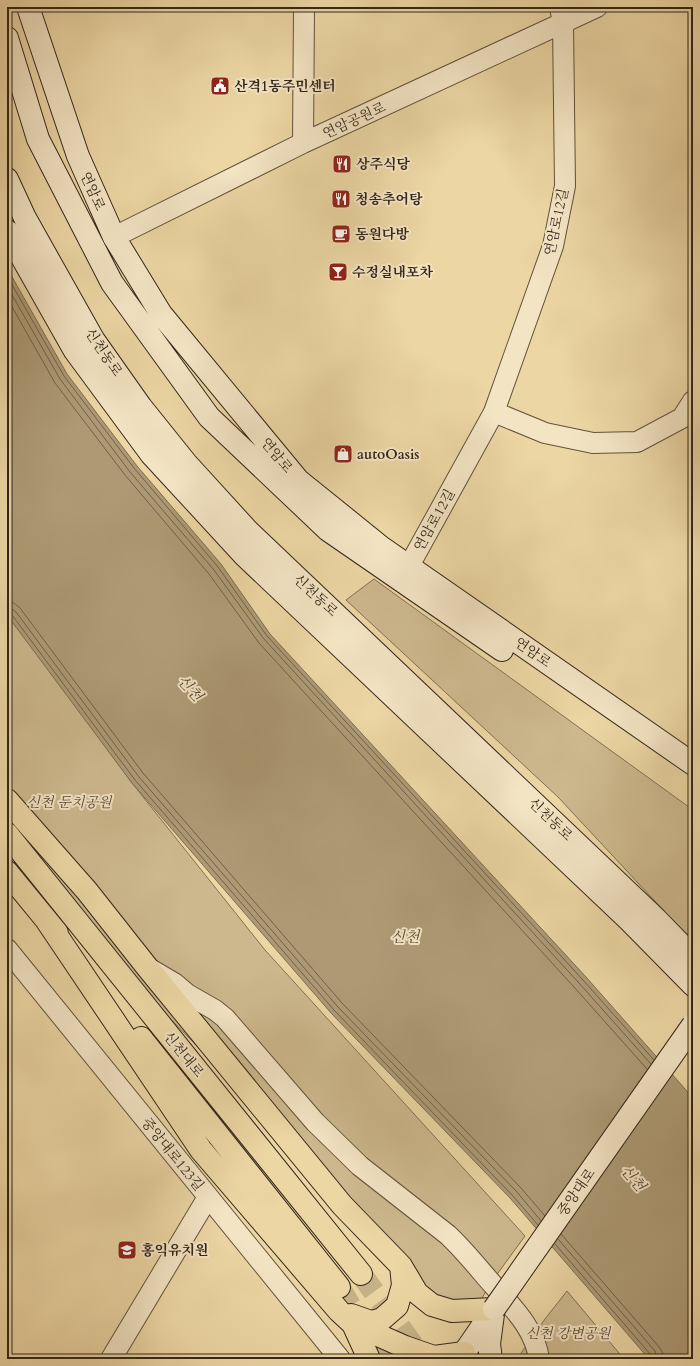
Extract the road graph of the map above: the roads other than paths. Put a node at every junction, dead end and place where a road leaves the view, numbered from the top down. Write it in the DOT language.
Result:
graph roads {
  1 [pos="28,7"];
  2 [pos="304,7"];
  3 [pos="597,7"];
  4 [pos="562,15"];
  5 [pos="7,38"];
  6 [pos="303,144"];
  7 [pos="7,179"];
  8 [pos="7,231"];
  9 [pos="114,237"];
  10 [pos="693,401"];
  11 [pos="494,412"];
  12 [pos="409,566"];
  13 [pos="693,764"];
  14 [pos="7,800"];
  15 [pos="7,834"];
  16 [pos="7,872"];
  17 [pos="47,921"];
  18 [pos="7,949"];
  19 [pos="693,957"];
  20 [pos="147,967"];
  21 [pos="693,985"];
  22 [pos="693,1025"];
  23 [pos="208,1197"];
  24 [pos="401,1266"];
  25 [pos="361,1274"];
  26 [pos="339,1287"];
  27 [pos="494,1309"];
  28 [pos="346,1317"];
  29 [pos="462,1356"];
  30 [pos="111,1359"];
  31 [pos="340,1359"];
  32 [pos="369,1359"];
  33 [pos="491,1359"];
  34 [pos="539,1359"];
  1 -- 9 [label="main road, 연암로"];
  2 -- 6 [label="street"];
  3 -- 4 [label="street, 연암공원로"];
  4 -- 6 [label="street, 연암공원로"];
  4 -- 11 [label="street, 연암로12길"];
  5 -- 13 [label="main road, 연암로"];
  6 -- 9 [label="street, 연암공원로"];
  7 -- 19 [label="main road, 신천동로"];
  8 -- 21 [label="main road, 신천동로"];
  9 -- 12 [label="main road, 연암로"];
  10 -- 11 [label="street"];
  11 -- 12 [label="street, 연암로12길"];
  12 -- 13 [label="main road, 연암로"];
  14 -- 20 [label="highway"];
  15 -- 25 [label="highway, 신천대로"];
  16 -- 17 [label="highway, 신천대로"];
  17 -- 26 [label="highway, 신천대로"];
  17 -- 28 [label="highway"];
  18 -- 23 [label="street, 중앙대로123길"];
  20 -- 24 [label="highway"];
  20 -- 34 [label="street"];
  22 -- 27 [label="main road, 중앙대로, bridge"];
  23 -- 30 [label="street"];
  23 -- 31 [label="street, 중앙대로123길"];
  24 -- 27 [label="highway"];
  24 -- 28 [label="highway"];
  27 -- 29 [label="main road, 중앙대로"];
  27 -- 33 [label="main road"];
  28 -- 29 [label="highway"];
  28 -- 32 [label="highway"];
}
